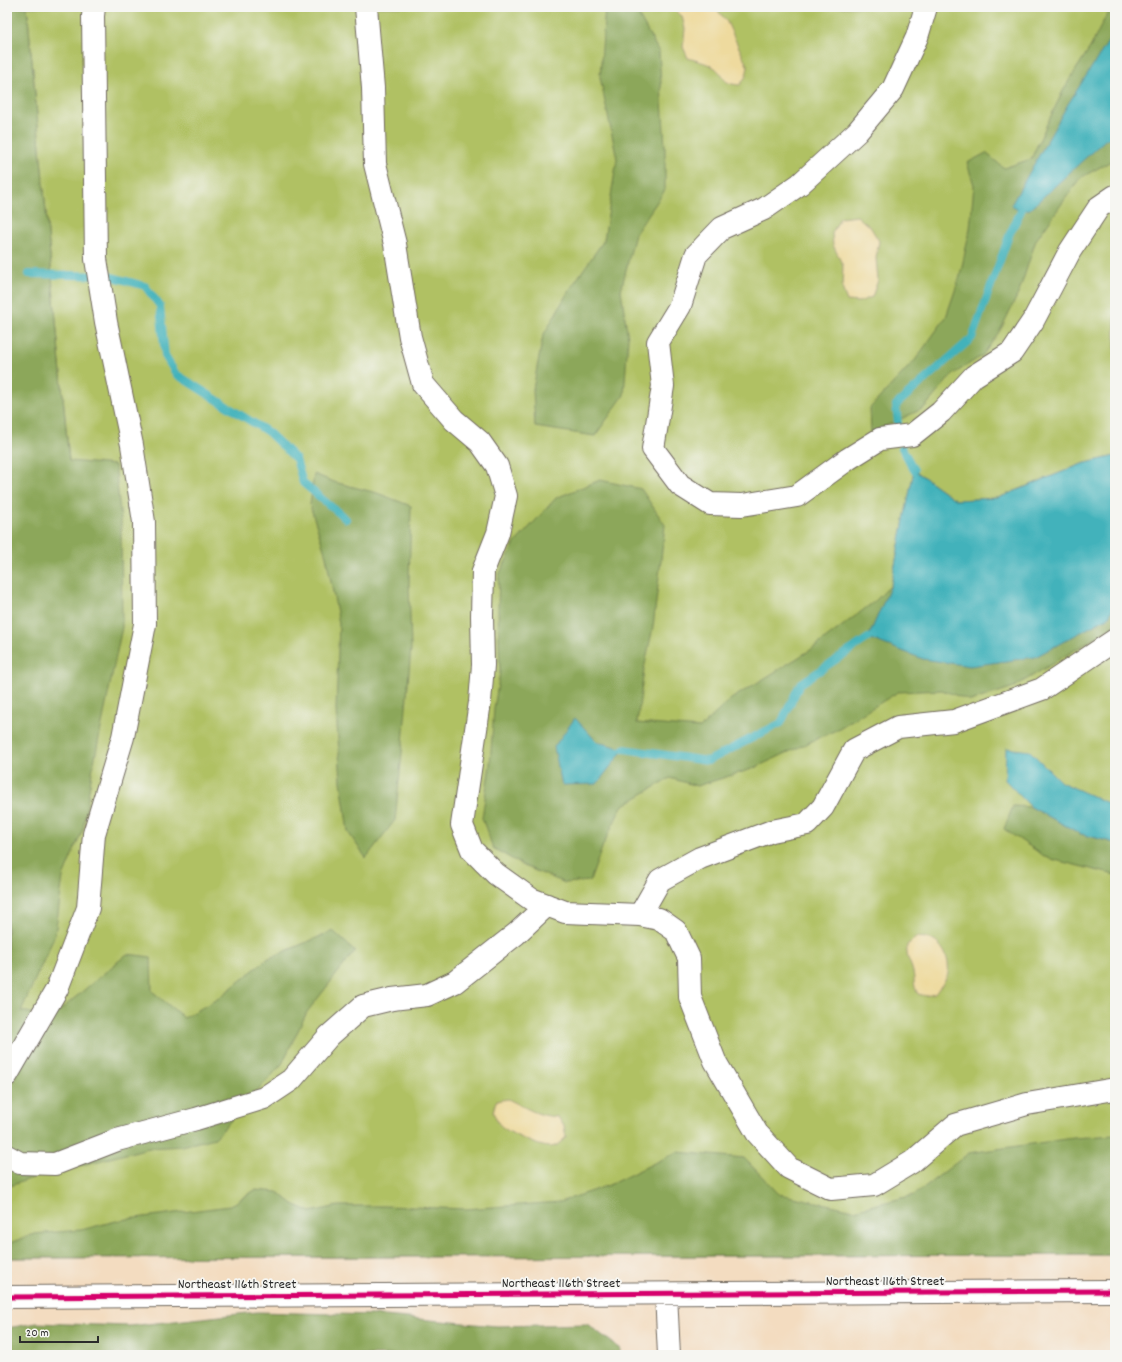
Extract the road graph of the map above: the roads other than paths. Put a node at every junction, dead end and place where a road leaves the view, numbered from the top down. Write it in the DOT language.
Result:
graph roads {
  1 [pos="94,7"];
  2 [pos="366,7"];
  3 [pos="926,7"];
  4 [pos="1115,196"];
  5 [pos="1115,640"];
  6 [pos="547,905"];
  7 [pos="640,915"];
  8 [pos="7,1074"];
  9 [pos="1115,1089"];
  10 [pos="7,1156"];
  11 [pos="1115,1291"];
  12 [pos="666,1294"];
  13 [pos="7,1297"];
  14 [pos="669,1355"];
  1 -- 8 [label="street"];
  2 -- 6 [label="street"];
  3 -- 4 [label="street"];
  5 -- 7 [label="street"];
  6 -- 7 [label="street"];
  6 -- 10 [label="street"];
  7 -- 9 [label="street"];
  11 -- 12 [label="street, Northeast 116th Street"];
  12 -- 13 [label="street, Northeast 116th Street"];
  12 -- 14 [label="street"];
}
